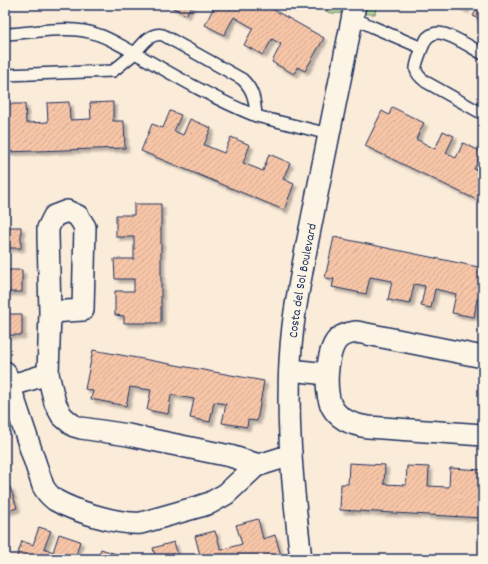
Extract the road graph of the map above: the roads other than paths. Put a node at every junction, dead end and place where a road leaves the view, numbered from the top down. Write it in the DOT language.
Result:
graph roads {
  1 [pos="354,11"];
  2 [pos="5,34"];
  3 [pos="422,48"];
  4 [pos="135,53"];
  5 [pos="483,54"];
  6 [pos="5,75"];
  7 [pos="483,114"];
  8 [pos="256,116"];
  9 [pos="329,134"];
  10 [pos="50,312"];
  11 [pos="483,357"];
  12 [pos="290,370"];
  13 [pos="48,374"];
  14 [pos="327,374"];
  15 [pos="7,379"];
  16 [pos="483,435"];
  17 [pos="291,455"];
  18 [pos="259,465"];
  19 [pos="301,559"];
  1 -- 3 [label="lane"];
  1 -- 9 [label="street, Costa del Sol Boulevard"];
  2 -- 4 [label="lane"];
  3 -- 5 [label="lane"];
  3 -- 7 [label="lane"];
  4 -- 6 [label="lane"];
  4 -- 8 [label="lane"];
  4 -- 8 [label="lane"];
  8 -- 9 [label="lane"];
  9 -- 12 [label="street, Costa del Sol Boulevard"];
  10 -- 13 [label="street"];
  11 -- 14 [label="street"];
  12 -- 14 [label="street"];
  12 -- 17 [label="street, Costa del Sol Boulevard"];
  13 -- 15 [label="street"];
  13 -- 18 [label="street"];
  14 -- 16 [label="street"];
  15 -- 18 [label="street"];
  17 -- 18 [label="street"];
  17 -- 19 [label="street, Costa del Sol Boulevard"];
}
